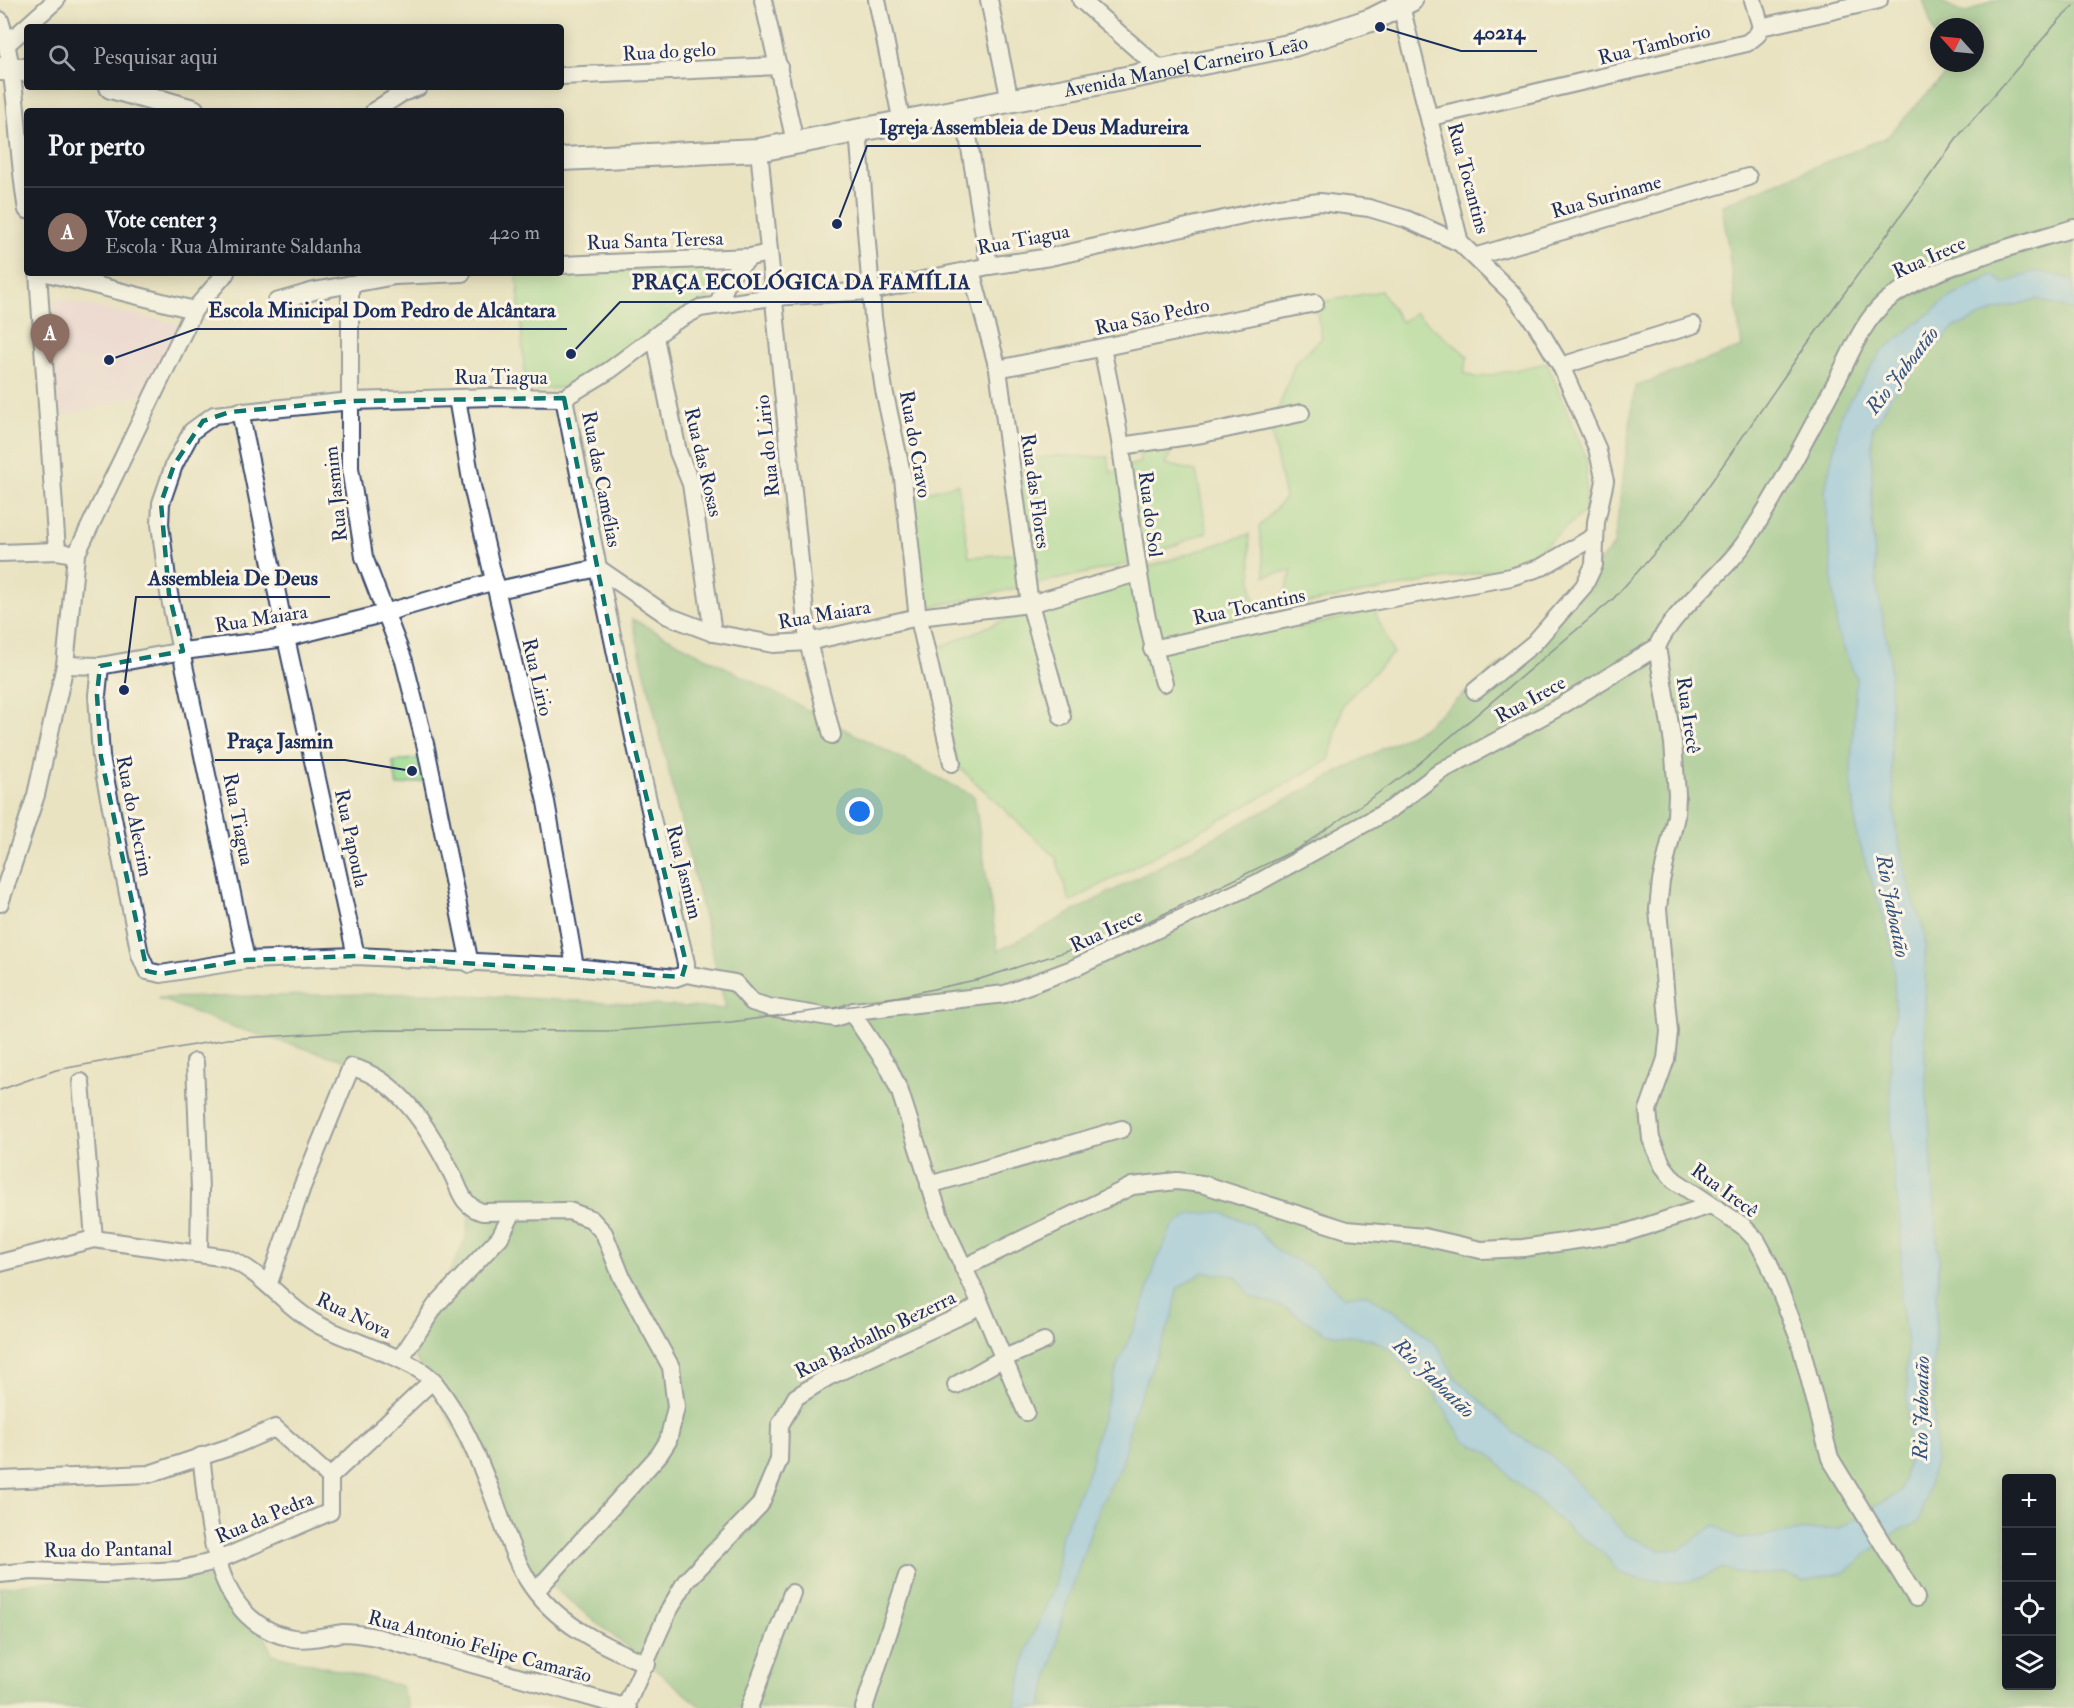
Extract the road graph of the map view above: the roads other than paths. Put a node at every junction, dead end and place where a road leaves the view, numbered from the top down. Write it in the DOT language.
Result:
graph roads {
  1 [pos="56,0"];
  2 [pos="763,0"];
  3 [pos="877,0"];
  4 [pos="989,0"];
  5 [pos="1081,0"];
  6 [pos="1753,0"];
  7 [pos="1880,0"];
  8 [pos="1406,3"];
  9 [pos="0,20"];
  10 [pos="29,24"];
  11 [pos="1761,27"];
  12 [pos="24,29"];
  13 [pos="7,44"];
  14 [pos="779,66"];
  15 [pos="13,69"];
  16 [pos="1163,72"];
  17 [pos="564,76"];
  18 [pos="121,90"];
  19 [pos="410,90"];
  20 [pos="1010,101"];
  21 [pos="183,108"];
  22 [pos="379,108"];
  23 [pos="964,111"];
  24 [pos="1431,117"];
  25 [pos="902,123"];
  26 [pos="858,130"];
  27 [pos="795,142"];
  28 [pos="759,150"];
  29 [pos="564,159"];
  30 [pos="1748,177"];
  31 [pos="24,193"];
  32 [pos="2074,228"];
  33 [pos="1460,243"];
  34 [pos="769,253"];
  35 [pos="1477,256"];
  36 [pos="750,257"];
  37 [pos="564,265"];
  38 [pos="989,266"];
  39 [pos="971,270"];
  40 [pos="38,276"];
  41 [pos="59,276"];
  42 [pos="223,276"];
  43 [pos="395,276"];
  44 [pos="350,284"];
  45 [pos="871,291"];
  46 [pos="772,297"];
  47 [pos="276,302"];
  48 [pos="1315,303"];
  49 [pos="717,305"];
  50 [pos="194,310"];
  51 [pos="1693,326"];
  52 [pos="655,337"];
  53 [pos="1102,348"];
  54 [pos="1561,366"];
  55 [pos="998,369"];
  56 [pos="456,398"];
  57 [pos="564,398"];
  58 [pos="351,401"];
  59 [pos="240,411"];
  60 [pos="1301,413"];
  61 [pos="1121,446"];
  62 [pos="1595,536"];
  63 [pos="57,550"];
  64 [pos="0,553"];
  65 [pos="76,555"];
  66 [pos="598,568"];
  67 [pos="1137,573"];
  68 [pos="496,585"];
  69 [pos="1030,603"];
  70 [pos="387,612"];
  71 [pos="918,617"];
  72 [pos="713,633"];
  73 [pos="286,638"];
  74 [pos="808,642"];
  75 [pos="1657,647"];
  76 [pos="1152,649"];
  77 [pos="183,651"];
  78 [pos="65,665"];
  79 [pos="100,666"];
  80 [pos="1164,683"];
  81 [pos="1475,691"];
  82 [pos="1062,717"];
  83 [pos="832,735"];
  84 [pos="952,763"];
  85 [pos="0,903"];
  86 [pos="356,956"];
  87 [pos="246,960"];
  88 [pos="470,964"];
  89 [pos="575,967"];
  90 [pos="686,974"];
  91 [pos="854,1011"];
  92 [pos="195,1062"];
  93 [pos="81,1082"];
  94 [pos="1122,1129"];
  95 [pos="929,1185"];
  96 [pos="1711,1205"];
  97 [pos="513,1212"];
  98 [pos="94,1239"];
  99 [pos="199,1254"];
  100 [pos="0,1263"];
  101 [pos="963,1268"];
  102 [pos="269,1283"];
  103 [pos="979,1300"];
  104 [pos="1044,1341"];
  105 [pos="400,1359"];
  106 [pos="1002,1359"];
  107 [pos="433,1380"];
  108 [pos="956,1385"];
  109 [pos="1026,1412"];
  110 [pos="201,1456"];
  111 [pos="330,1477"];
  112 [pos="0,1479"];
  113 [pos="216,1561"];
  114 [pos="0,1574"];
  115 [pos="907,1576"];
  116 [pos="536,1591"];
  117 [pos="792,1593"];
  118 [pos="1916,1598"];
  119 [pos="647,1664"];
  120 [pos="626,1708"];
  121 [pos="749,1708"];
  122 [pos="864,1708"];
  1 -- 10 [label="street"];
  2 -- 14 [label="street"];
  3 -- 25 [label="street"];
  4 -- 20 [label="street"];
  5 -- 16 [label="street"];
  6 -- 11 [label="street"];
  7 -- 11 [label="street, Rua Tamborio"];
  8 -- 16 [label="main road, Avenida Manoel Carneiro Leão"];
  8 -- 24 [label="street, Rua Tocantins"];
  9 -- 13 [label="street"];
  11 -- 24 [label="street, Rua Tamborio"];
  12 -- 13 [label="street"];
  13 -- 15 [label="street"];
  14 -- 17 [label="street, Rua do gelo"];
  14 -- 27 [label="street"];
  15 -- 31 [label="street"];
  16 -- 20 [label="main road, Avenida Manoel Carneiro Leão"];
  18 -- 21 [label="main road"];
  19 -- 22 [label="street"];
  20 -- 23 [label="main road, Avenida Manoel Carneiro Leão"];
  23 -- 25 [label="main road, Avenida Manoel Carneiro Leão"];
  23 -- 38 [label="street"];
  24 -- 33 [label="street, Rua Tocantins"];
  25 -- 26 [label="main road, Avenida Manoel Carneiro Leão"];
  26 -- 27 [label="main road, Avenida Manoel Carneiro Leão"];
  26 -- 45 [label="street, Rua do Cravo"];
  27 -- 28 [label="main road, Avenida Manoel Carneiro Leão"];
  28 -- 29 [label="main road, Avenida Manoel Carneiro Leão"];
  28 -- 34 [label="street, Rua do Lirio"];
  30 -- 35 [label="street, Rua Suriname"];
  32 -- 75 [label="street, Rua Irece"];
  33 -- 35 [label="street, Rua Tocantins"];
  33 -- 38 [label="street, Rua Tiagua"];
  34 -- 36 [label="street"];
  34 -- 46 [label="street, Rua do Lirio"];
  35 -- 54 [label="street, Rua Tocantins"];
  36 -- 37 [label="street, Rua Santa Teresa"];
  36 -- 49 [label="street"];
  38 -- 39 [label="street, Rua Tiagua"];
  39 -- 45 [label="street, Rua Tiagua"];
  39 -- 55 [label="street, Rua das Flores"];
  40 -- 63 [label="street"];
  41 -- 50 [label="street"];
  42 -- 50 [label="street"];
  43 -- 44 [label="street"];
  44 -- 47 [label="street"];
  44 -- 58 [label="street"];
  45 -- 46 [label="street, Rua Tiagua"];
  45 -- 71 [label="street, Rua do Cravo"];
  46 -- 49 [label="street, Rua Tiagua"];
  46 -- 74 [label="street, Rua do Lirio"];
  48 -- 53 [label="street, Rua São Pedro"];
  49 -- 52 [label="street, Rua Tiagua"];
  50 -- 65 [label="street"];
  51 -- 54 [label="street"];
  52 -- 57 [label="street, Rua Tiagua"];
  52 -- 72 [label="street, Rua das Rosas"];
  53 -- 55 [label="street, Rua São Pedro"];
  53 -- 61 [label="street, Rua do Sol"];
  54 -- 62 [label="street, Rua Tocantins"];
  55 -- 69 [label="street, Rua das Flores"];
  56 -- 57 [label="street, Rua Tiagua"];
  56 -- 58 [label="street, Rua Tiagua"];
  56 -- 68 [label="street, Rua Lirio"];
  57 -- 66 [label="street, Rua das Camélias"];
  58 -- 59 [label="street, Rua Tiagua"];
  58 -- 70 [label="street, Rua Jasmim"];
  59 -- 73 [label="street, Rua Papoula"];
  59 -- 77 [label="street, Rua Tiagua"];
  60 -- 61 [label="street"];
  61 -- 67 [label="street, Rua do Sol"];
  62 -- 76 [label="street, Rua Tocantins"];
  62 -- 81 [label="street, Rua Tocantins"];
  63 -- 64 [label="street"];
  63 -- 65 [label="street"];
  65 -- 78 [label="street"];
  66 -- 68 [label="street, Rua Maiara"];
  66 -- 72 [label="street, Rua Maiara"];
  66 -- 90 [label="street, Rua Jasmim"];
  67 -- 69 [label="street, Rua Maiara"];
  67 -- 76 [label="street, Rua do Sol"];
  68 -- 70 [label="street, Rua Maiara"];
  68 -- 89 [label="street, Rua Lirio"];
  69 -- 71 [label="street, Rua Maiara"];
  69 -- 82 [label="street, Rua das Flores"];
  70 -- 73 [label="street, Rua Maiara"];
  70 -- 88 [label="street, Rua Jasmim"];
  71 -- 74 [label="street, Rua Maiara"];
  71 -- 84 [label="street, Rua do Cravo"];
  72 -- 74 [label="street, Rua Maiara"];
  73 -- 77 [label="street, Rua Maiara"];
  73 -- 86 [label="street, Rua Papoula"];
  74 -- 83 [label="street, Rua do Lirio"];
  75 -- 91 [label="street, Rua Irece"];
  75 -- 96 [label="street, Rua Irecê"];
  76 -- 80 [label="street, Rua do Sol"];
  77 -- 79 [label="street, Rua Maiara"];
  77 -- 87 [label="street, Rua Tiagua"];
  78 -- 79 [label="street, Rua Maiara"];
  78 -- 85 [label="street"];
  79 -- 87 [label="street, Rua do Alecrim"];
  86 -- 87 [label="street"];
  86 -- 88 [label="street"];
  88 -- 89 [label="street"];
  89 -- 90 [label="street"];
  90 -- 91 [label="street, Rua Irece"];
  91 -- 95 [label="street, Rua Barbalho Bezerra"];
  92 -- 99 [label="street"];
  93 -- 98 [label="street"];
  94 -- 95 [label="street"];
  95 -- 101 [label="street, Rua Barbalho Bezerra"];
  96 -- 101 [label="street"];
  96 -- 118 [label="street, Rua Irecê"];
  97 -- 102 [label="street"];
  97 -- 105 [label="street"];
  97 -- 116 [label="street"];
  98 -- 99 [label="street, Rua Nova"];
  98 -- 100 [label="street, Rua Nova"];
  99 -- 102 [label="street, Rua Nova"];
  101 -- 103 [label="street, Rua Barbalho Bezerra"];
  102 -- 105 [label="street, Rua Nova"];
  103 -- 106 [label="street"];
  103 -- 119 [label="street, Rua Barbalho Bezerra"];
  104 -- 106 [label="street"];
  105 -- 107 [label="street, Rua Nova"];
  106 -- 108 [label="street"];
  106 -- 109 [label="street"];
  107 -- 111 [label="street, Rua da Pedra"];
  107 -- 116 [label="street, Rua Nova"];
  110 -- 111 [label="street"];
  110 -- 112 [label="street"];
  110 -- 113 [label="street, Rua da Pedra"];
  111 -- 113 [label="street, Rua da Pedra"];
  113 -- 114 [label="street, Rua do Pantanal"];
  113 -- 120 [label="street, Rua Antonio Felipe Camarão"];
  115 -- 122 [label="street"];
  116 -- 119 [label="street, Rua Nova"];
  117 -- 121 [label="street"];
  119 -- 120 [label="street, Rua Barbalho Bezerra"];
}
